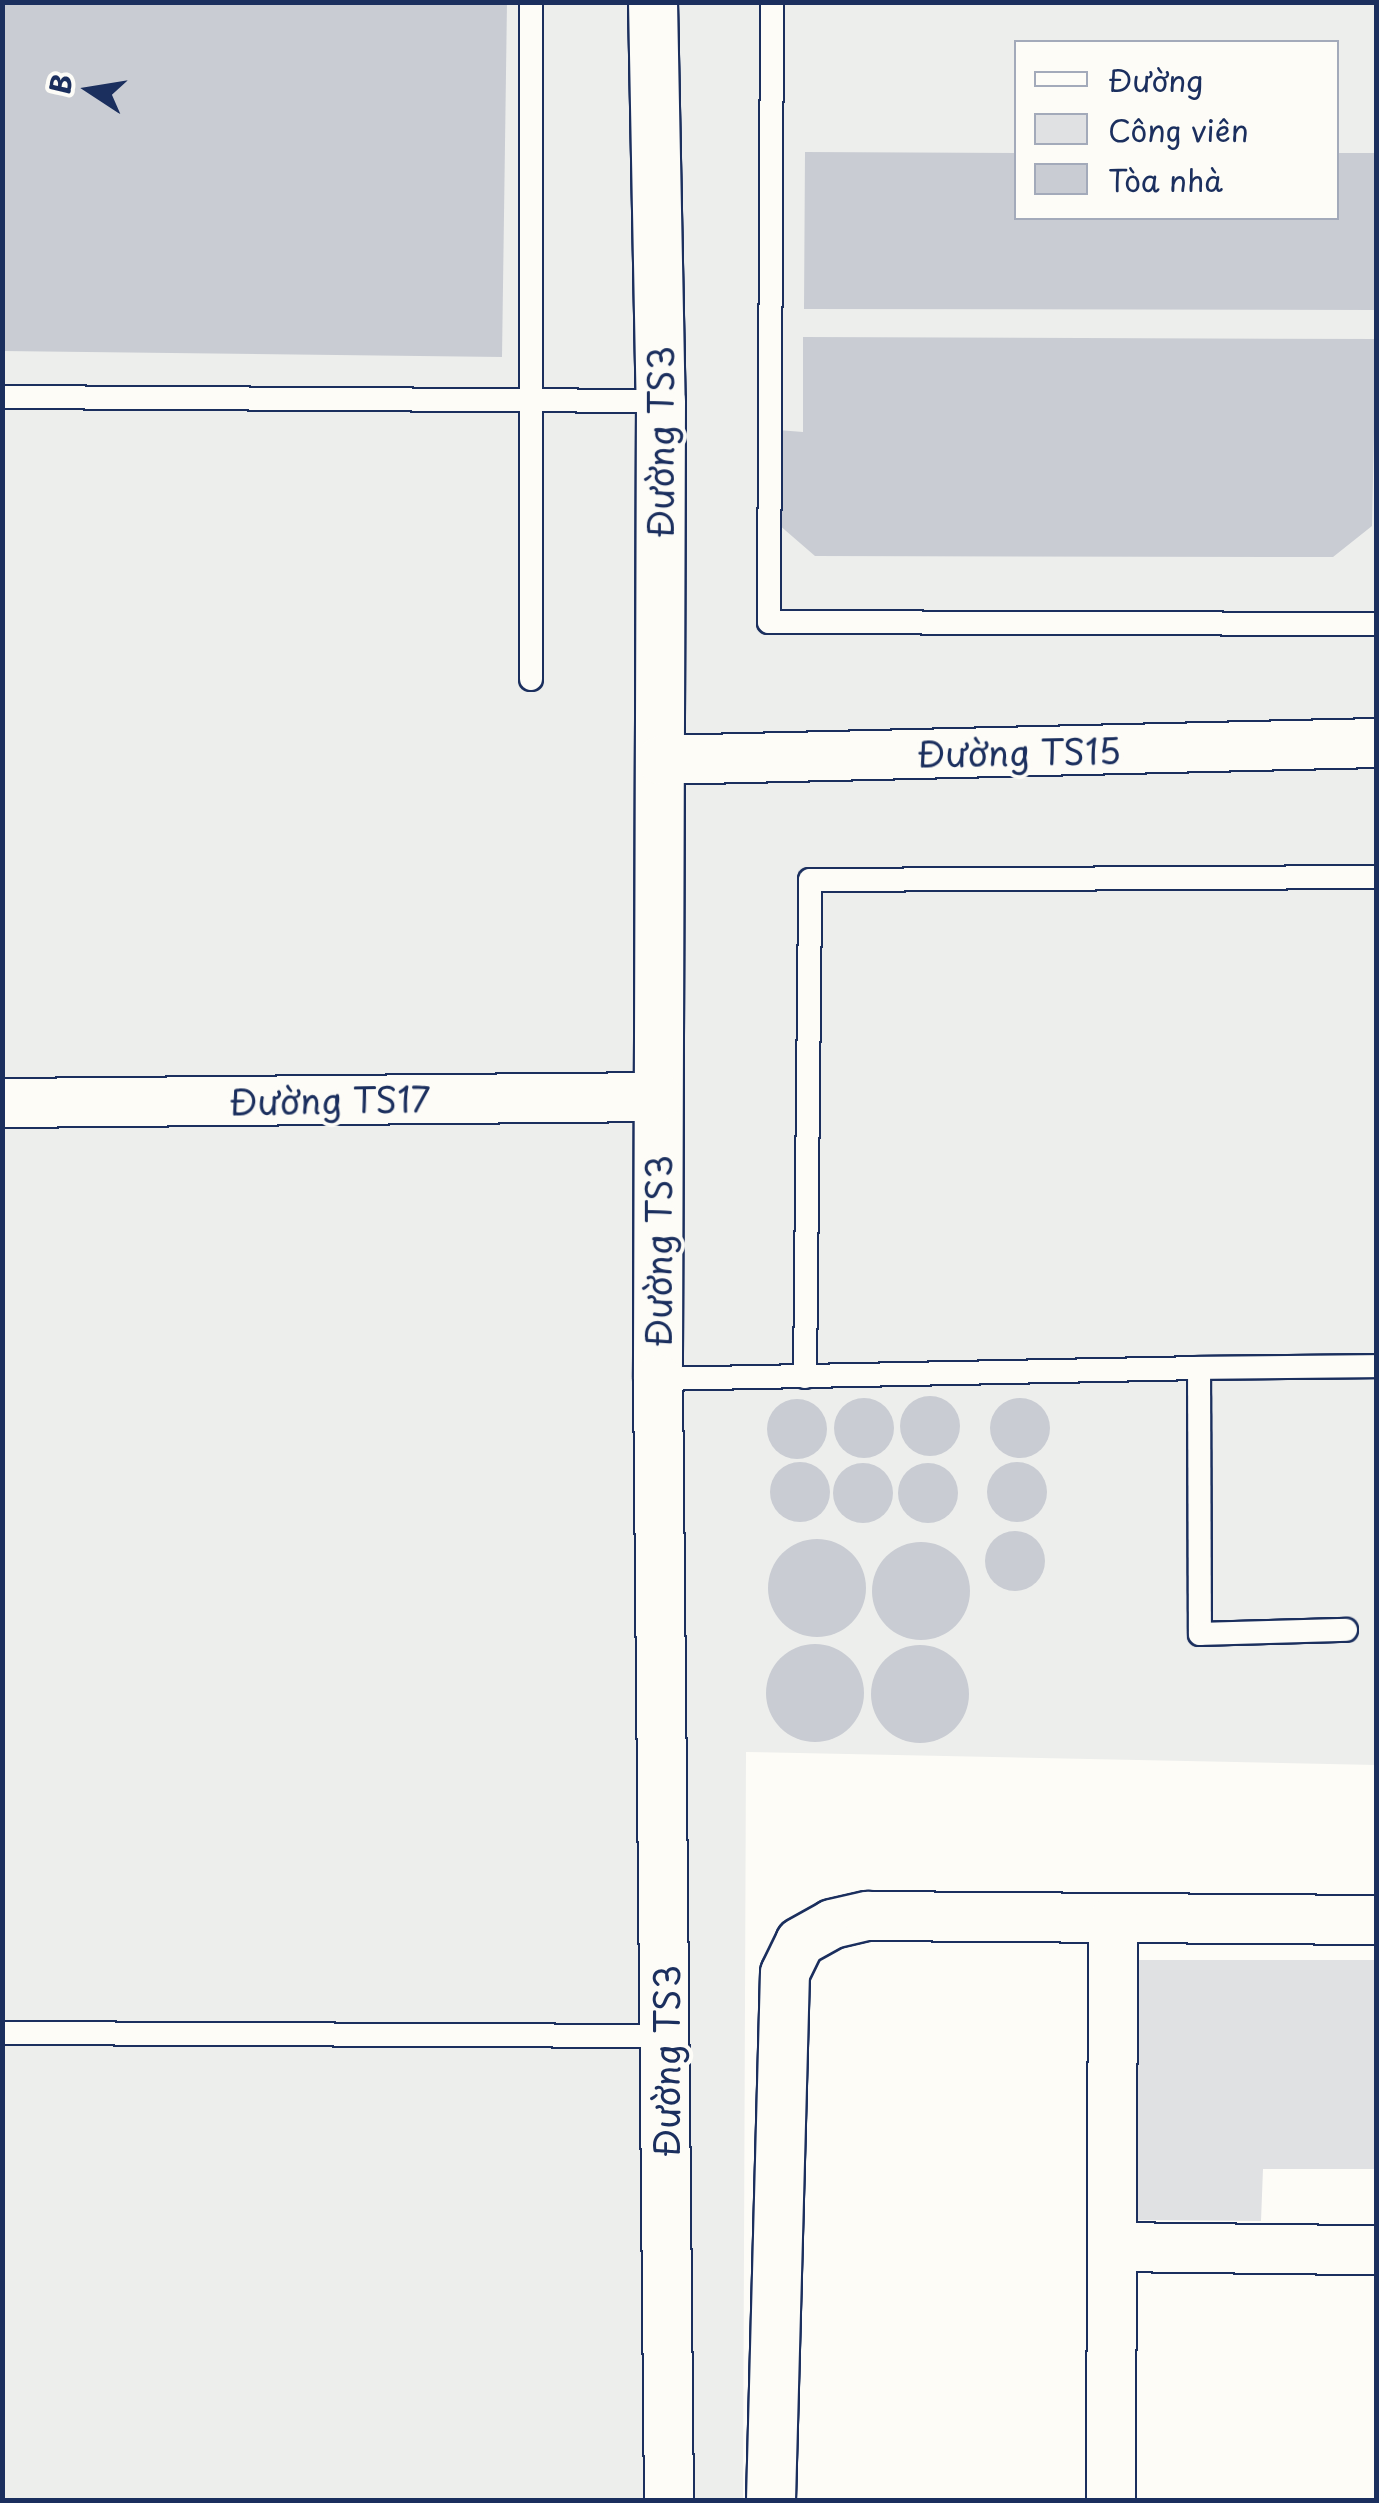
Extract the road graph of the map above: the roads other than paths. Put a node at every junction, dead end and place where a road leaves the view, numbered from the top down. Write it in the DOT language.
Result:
graph roads {
  1 [pos="531,2"];
  2 [pos="653,2"];
  3 [pos="772,2"];
  4 [pos="2,397"];
  5 [pos="661,402"];
  6 [pos="532,403"];
  7 [pos="1376,624"];
  8 [pos="531,678"];
  9 [pos="1376,743"];
  10 [pos="661,760"];
  11 [pos="1376,876"];
  12 [pos="658,1097"];
  13 [pos="2,1103"];
  14 [pos="1376,1366"];
  15 [pos="1199,1368"];
  16 [pos="805,1376"];
  17 [pos="658,1379"];
  18 [pos="1346,1630"];
  19 [pos="1376,1920"];
  20 [pos="1113,1921"];
  21 [pos="2,2033"];
  22 [pos="666,2036"];
  23 [pos="1112,2246"];
  24 [pos="1376,2250"];
  25 [pos="669,2500"];
  26 [pos="771,2500"];
  27 [pos="1111,2500"];
  1 -- 6 [label="lane"];
  2 -- 5 [label="street, Đường TS3"];
  3 -- 7 [label="lane"];
  4 -- 6 [label="lane"];
  5 -- 6 [label="lane"];
  5 -- 10 [label="street, Đường TS3"];
  6 -- 8 [label="lane"];
  9 -- 10 [label="street, Đường TS15"];
  10 -- 12 [label="street, Đường TS3"];
  11 -- 16 [label="lane"];
  12 -- 13 [label="street, Đường TS17"];
  12 -- 17 [label="street, Đường TS3"];
  14 -- 15 [label="lane"];
  15 -- 16 [label="lane"];
  15 -- 18 [label="lane"];
  16 -- 17 [label="lane"];
  17 -- 22 [label="street, Đường TS3"];
  19 -- 20 [label="street"];
  20 -- 23 [label="street"];
  20 -- 26 [label="street"];
  21 -- 22 [label="lane"];
  22 -- 25 [label="street, Đường TS3"];
  23 -- 24 [label="street"];
  23 -- 27 [label="street"];
}
